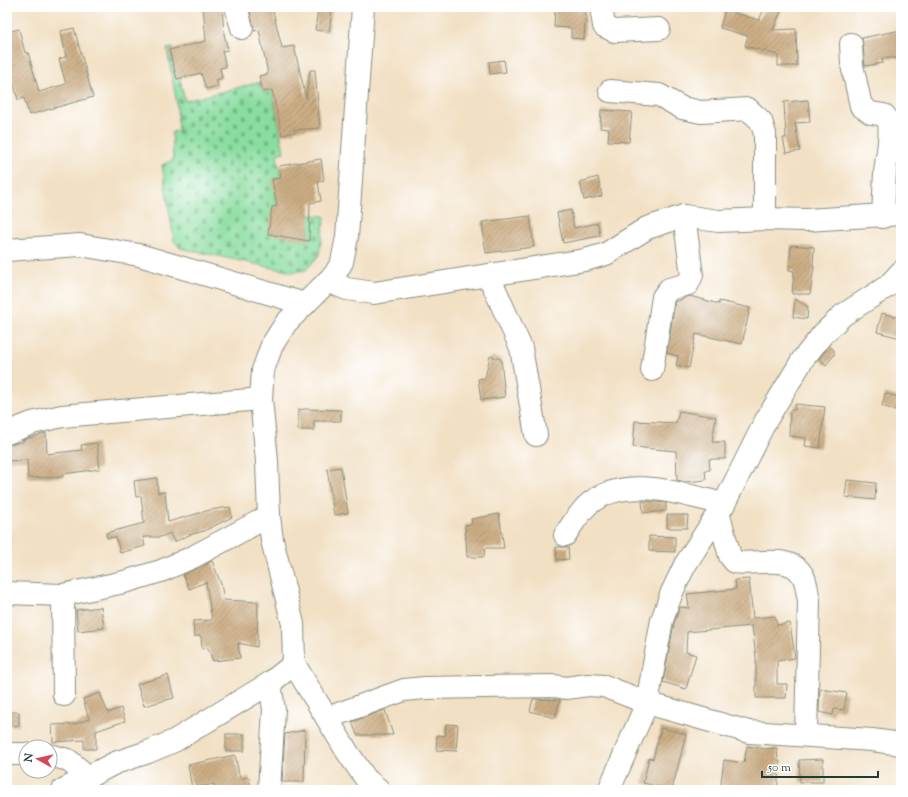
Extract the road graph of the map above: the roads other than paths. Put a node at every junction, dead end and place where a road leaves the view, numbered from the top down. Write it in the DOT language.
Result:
graph roads {
  1 [pos="236,7"];
  2 [pos="364,7"];
  3 [pos="601,7"];
  4 [pos="242,28"];
  5 [pos="659,29"];
  6 [pos="851,44"];
  7 [pos="610,91"];
  8 [pos="892,215"];
  9 [pos="684,216"];
  10 [pos="765,219"];
  11 [pos="7,250"];
  12 [pos="901,272"];
  13 [pos="489,276"];
  14 [pos="328,281"];
  15 [pos="305,304"];
  16 [pos="652,370"];
  17 [pos="261,399"];
  18 [pos="7,433"];
  19 [pos="536,435"];
  20 [pos="721,508"];
  21 [pos="269,516"];
  22 [pos="565,535"];
  23 [pos="7,593"];
  24 [pos="63,595"];
  25 [pos="294,664"];
  26 [pos="270,683"];
  27 [pos="64,695"];
  28 [pos="647,703"];
  29 [pos="327,718"];
  30 [pos="806,735"];
  31 [pos="901,744"];
  32 [pos="7,754"];
  33 [pos="18,754"];
  34 [pos="58,757"];
  35 [pos="87,776"];
  36 [pos="370,786"];
  37 [pos="63,790"];
  38 [pos="269,790"];
  39 [pos="609,790"];
  1 -- 4 [label="street"];
  2 -- 14 [label="street"];
  3 -- 5 [label="street"];
  6 -- 8 [label="street"];
  7 -- 10 [label="street"];
  8 -- 10 [label="street"];
  9 -- 10 [label="street"];
  9 -- 13 [label="street"];
  9 -- 16 [label="street"];
  11 -- 15 [label="street"];
  12 -- 20 [label="street"];
  13 -- 14 [label="street"];
  13 -- 19 [label="street"];
  14 -- 15 [label="street"];
  15 -- 17 [label="street"];
  17 -- 18 [label="street"];
  17 -- 21 [label="street"];
  20 -- 22 [label="street"];
  20 -- 28 [label="street"];
  20 -- 30 [label="street"];
  21 -- 24 [label="street"];
  21 -- 25 [label="street"];
  23 -- 24 [label="street"];
  24 -- 27 [label="street"];
  25 -- 26 [label="street"];
  25 -- 29 [label="street"];
  26 -- 35 [label="street"];
  26 -- 38 [label="street"];
  28 -- 29 [label="street"];
  28 -- 30 [label="street"];
  28 -- 39 [label="street"];
  29 -- 36 [label="street"];
  30 -- 31 [label="street"];
  32 -- 33 [label="street"];
  34 -- 35 [label="street"];
  35 -- 37 [label="street"];
}
